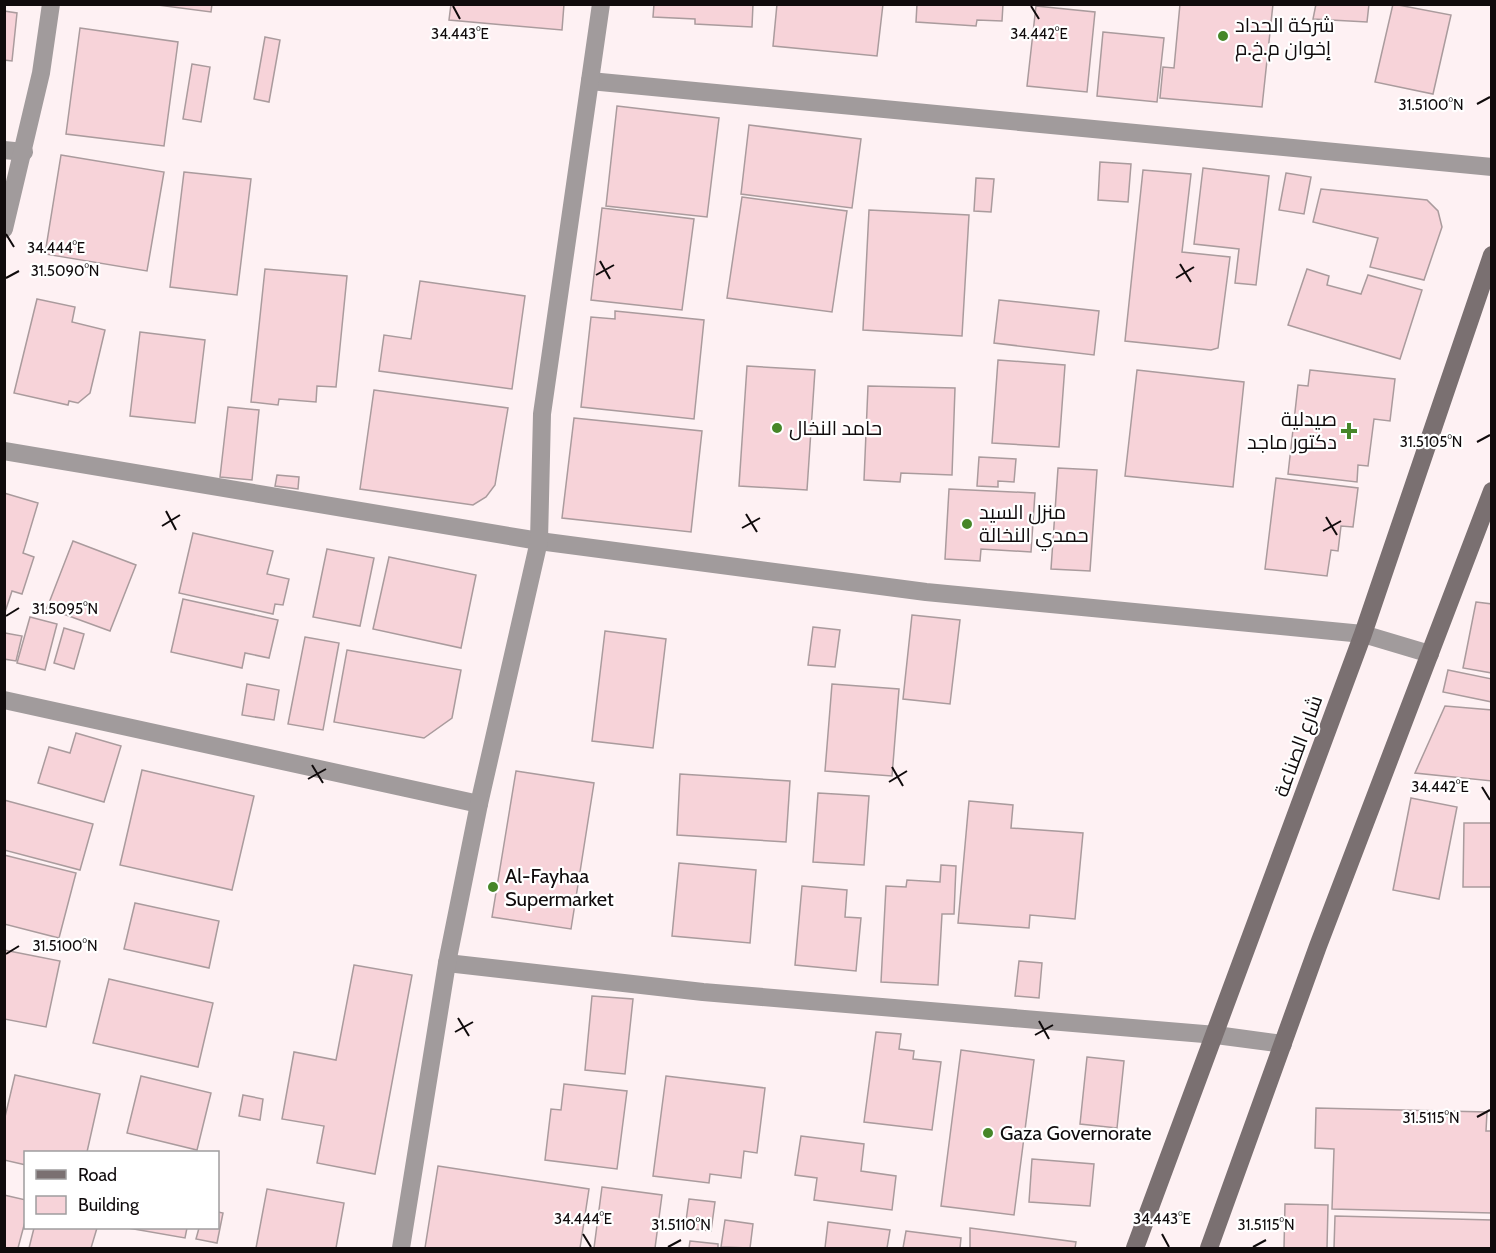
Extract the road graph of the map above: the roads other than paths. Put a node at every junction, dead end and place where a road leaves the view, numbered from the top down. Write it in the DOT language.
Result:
graph roads {
  1 [pos="51,4"];
  2 [pos="601,4"];
  3 [pos="590,81"];
  4 [pos="4,150"];
  5 [pos="24,152"];
  6 [pos="1491,167"];
  7 [pos="4,229"];
  8 [pos="1491,255"];
  9 [pos="4,450"];
  10 [pos="1491,491"];
  11 [pos="539,541"];
  12 [pos="1363,634"];
  13 [pos="1430,654"];
  14 [pos="4,700"];
  15 [pos="479,804"];
  16 [pos="447,963"];
  17 [pos="1215,1035"];
  18 [pos="1283,1044"];
  19 [pos="401,1248"];
  20 [pos="1135,1248"];
  21 [pos="1209,1248"];
  1 -- 5 [label="street"];
  2 -- 3 [label="street"];
  3 -- 6 [label="street"];
  3 -- 11 [label="street"];
  4 -- 5 [label="street"];
  5 -- 7 [label="street"];
  8 -- 12 [label="main road, شارع الصناعة"];
  9 -- 11 [label="street"];
  10 -- 13 [label="main road"];
  11 -- 12 [label="street"];
  11 -- 15 [label="street"];
  12 -- 13 [label="street"];
  12 -- 17 [label="main road, شارع الصناعة"];
  13 -- 18 [label="main road"];
  14 -- 15 [label="street"];
  15 -- 16 [label="street"];
  16 -- 17 [label="street"];
  16 -- 19 [label="street"];
  17 -- 18 [label="street"];
  17 -- 20 [label="main road, شارع الصناعة"];
  18 -- 21 [label="main road"];
}
